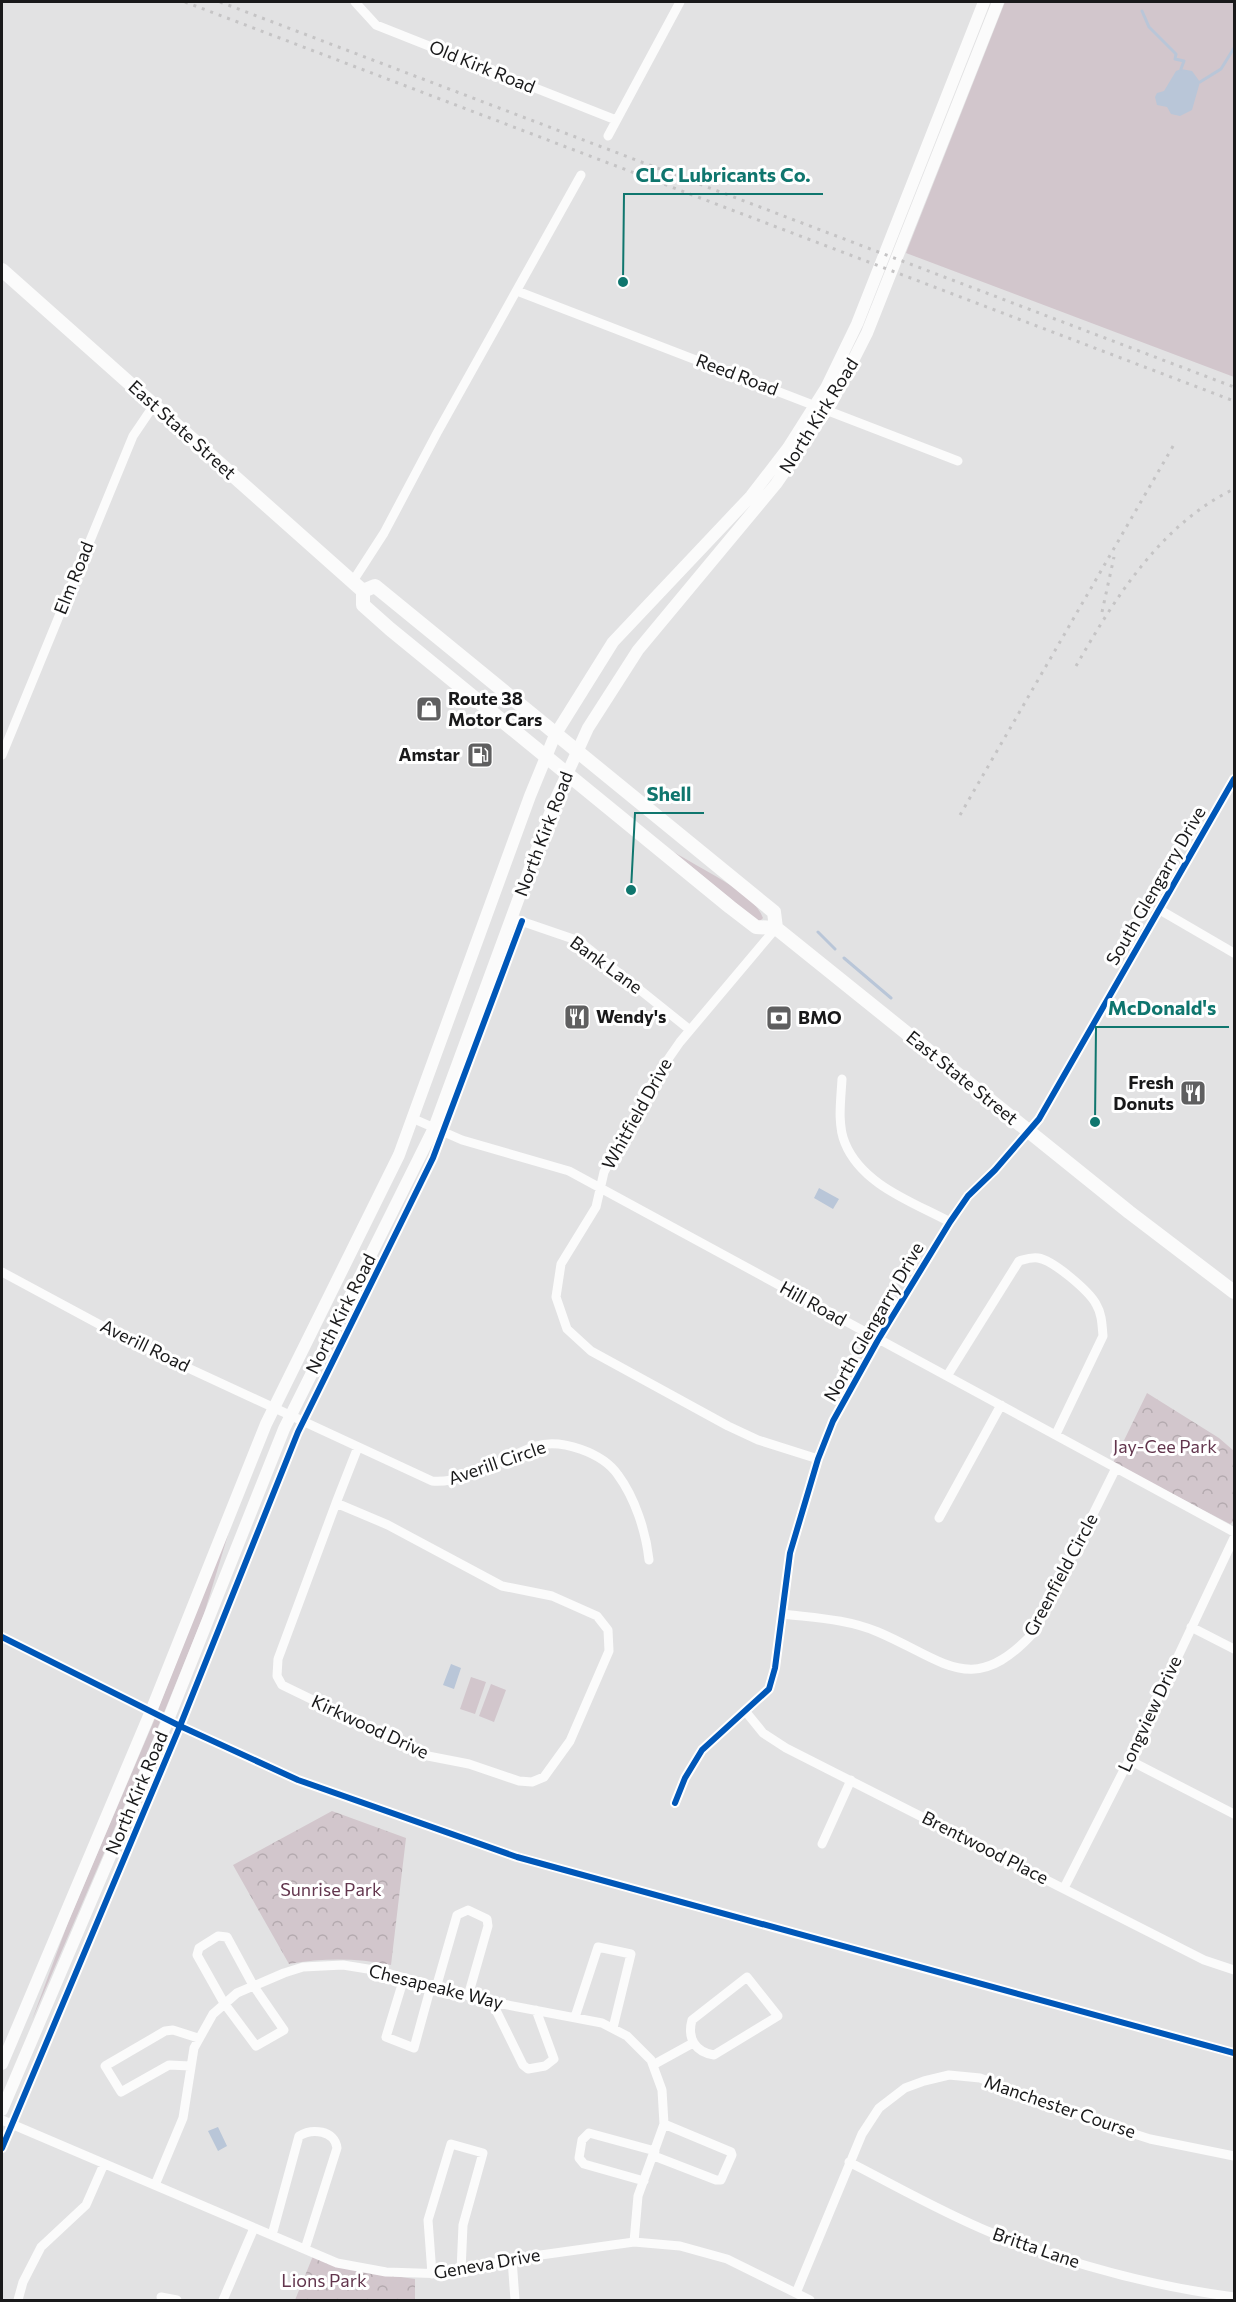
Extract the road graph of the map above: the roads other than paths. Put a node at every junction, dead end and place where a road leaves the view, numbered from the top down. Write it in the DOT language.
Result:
graph roads {
  1 [pos="355,2"];
  2 [pos="680,2"];
  3 [pos="984,2"];
  4 [pos="998,2"];
  5 [pos="616,120"];
  6 [pos="608,136"];
  7 [pos="581,175"];
  8 [pos="2,270"];
  9 [pos="517,291"];
  10 [pos="154,405"];
  11 [pos="957,461"];
  12 [pos="732,525"];
  13 [pos="352,581"];
  14 [pos="363,591"];
  15 [pos="555,735"];
  16 [pos="577,752"];
  17 [pos="2,755"];
  18 [pos="545,758"];
  19 [pos="566,775"];
  20 [pos="1234,779"];
  21 [pos="1160,910"];
  22 [pos="512,918"];
  23 [pos="776,928"];
  24 [pos="1234,953"];
  25 [pos="690,1030"];
  26 [pos="842,1079"];
  27 [pos="414,1119"];
  28 [pos="434,1128"];
  29 [pos="1029,1132"];
  30 [pos="600,1187"];
  31 [pos="950,1222"];
  32 [pos="2,1272"];
  33 [pos="1234,1292"];
  34 [pos="878,1340"];
  35 [pos="947,1376"];
  36 [pos="1001,1405"];
  37 [pos="274,1407"];
  38 [pos="290,1415"];
  39 [pos="1056,1434"];
  40 [pos="358,1447"];
  41 [pos="818,1459"];
  42 [pos="1116,1468"];
  43 [pos="336,1503"];
  44 [pos="939,1518"];
  45 [pos="1234,1532"];
  46 [pos="1234,1538"];
  47 [pos="649,1560"];
  48 [pos="783,1614"];
  49 [pos="1191,1628"];
  50 [pos="1234,1649"];
  51 [pos="746,1712"];
  52 [pos="1129,1760"];
  53 [pos="851,1780"];
  54 [pos="675,1803"];
  55 [pos="1234,1814"];
  56 [pos="822,1844"];
  57 [pos="1064,1888"];
  58 [pos="1234,1970"];
  59 [pos="404,1978"];
  60 [pos="253,1985"];
  61 [pos="433,1987"];
  62 [pos="468,1996"];
  63 [pos="492,2002"];
  64 [pos="224,2003"];
  65 [pos="536,2010"];
  66 [pos="575,2017"];
  67 [pos="613,2028"];
  68 [pos="198,2038"];
  69 [pos="693,2043"];
  70 [pos="2,2064"];
  71 [pos="653,2065"];
  72 [pos="190,2066"];
  73 [pos="2,2110"];
  74 [pos="2,2120"];
  75 [pos="664,2124"];
  76 [pos="655,2153"];
  77 [pos="1234,2156"];
  78 [pos="849,2162"];
  79 [pos="104,2164"];
  80 [pos="644,2181"];
  81 [pos="155,2185"];
  82 [pos="254,2228"];
  83 [pos="272,2235"];
  84 [pos="634,2242"];
  85 [pos="305,2249"];
  86 [pos="512,2259"];
  87 [pos="461,2271"];
  88 [pos="432,2274"];
  89 [pos="796,2293"];
  90 [pos="162,2297"];
  91 [pos="1234,2297"];
  92 [pos="18,2301"];
  93 [pos="177,2301"];
  94 [pos="223,2301"];
  95 [pos="515,2301"];
  96 [pos="810,2301"];
  1 -- 5 [label="street, Old Kirk Road"];
  2 -- 5 [label="street"];
  3 -- 12 [label="main road, North Kirk Road"];
  4 -- 12 [label="main road, North Kirk Road"];
  5 -- 6 [label="street"];
  7 -- 9 [label="street"];
  8 -- 10 [label="main road, East State Street"];
  9 -- 11 [label="street, Reed Road"];
  9 -- 13 [label="street"];
  10 -- 13 [label="main road, East State Street"];
  10 -- 17 [label="street, Elm Road"];
  12 -- 15 [label="main road, North Kirk Road"];
  12 -- 16 [label="main road, North Kirk Road"];
  13 -- 14 [label="main road, East State Street"];
  14 -- 15 [label="main road, East State Street"];
  14 -- 18 [label="main road, East State Street"];
  15 -- 16 [label="main road, East State Street"];
  15 -- 18 [label="main road, North Kirk Road"];
  16 -- 19 [label="main road, North Kirk Road"];
  16 -- 23 [label="main road, East State Street"];
  18 -- 19 [label="main road, East State Street"];
  18 -- 27 [label="main road, North Kirk Road"];
  19 -- 22 [label="main road, North Kirk Road"];
  19 -- 23 [label="main road, East State Street"];
  20 -- 21 [label="street, South Glengarry Drive"];
  21 -- 24 [label="street"];
  21 -- 29 [label="street, South Glengarry Drive"];
  22 -- 25 [label="street, Bank Lane"];
  22 -- 28 [label="main road, North Kirk Road"];
  23 -- 25 [label="street, Whitfield Drive"];
  23 -- 29 [label="main road, East State Street"];
  25 -- 30 [label="street, Whitfield Drive"];
  26 -- 31 [label="street"];
  27 -- 28 [label="street, Hill Road"];
  27 -- 37 [label="main road, North Kirk Road"];
  28 -- 30 [label="street, Hill Road"];
  28 -- 38 [label="main road, North Kirk Road"];
  29 -- 31 [label="street, North Glengarry Drive"];
  29 -- 33 [label="main road, East State Street"];
  30 -- 34 [label="street, Hill Road"];
  30 -- 41 [label="street, Whitfield Drive"];
  31 -- 34 [label="street, North Glengarry Drive"];
  32 -- 37 [label="street, Averill Road"];
  34 -- 35 [label="street, Hill Road"];
  34 -- 41 [label="street, North Glengarry Drive"];
  35 -- 36 [label="street, Hill Road"];
  35 -- 39 [label="street"];
  36 -- 39 [label="street, Hill Road"];
  36 -- 44 [label="street"];
  37 -- 38 [label="street, Averill Road"];
  37 -- 70 [label="main road, North Kirk Road"];
  38 -- 40 [label="street, Averill Circle"];
  38 -- 73 [label="main road, North Kirk Road"];
  39 -- 42 [label="street, Hill Road"];
  40 -- 43 [label="street, Kirkwood Drive"];
  40 -- 47 [label="street, Averill Circle"];
  41 -- 48 [label="street, North Glengarry Drive"];
  42 -- 45 [label="street, Hill Road"];
  42 -- 48 [label="street, Greenfield Circle"];
  43 -- 43 [label="street, Kirkwood Drive"];
  46 -- 49 [label="street, Longview Drive"];
  48 -- 51 [label="street, North Glengarry Drive"];
  49 -- 50 [label="street"];
  49 -- 52 [label="street, Longview Drive"];
  51 -- 53 [label="street, Brentwood Place"];
  51 -- 54 [label="street, North Glengarry Drive"];
  52 -- 55 [label="street"];
  52 -- 57 [label="street, Longview Drive"];
  53 -- 56 [label="street"];
  53 -- 57 [label="street, Brentwood Place"];
  57 -- 58 [label="street, Brentwood Place"];
  59 -- 60 [label="street, Chesapeake Way"];
  59 -- 61 [label="street, Chesapeake Way"];
  59 -- 61 [label="street"];
  60 -- 64 [label="street, Chesapeake Way"];
  60 -- 64 [label="street"];
  60 -- 64 [label="street"];
  61 -- 62 [label="street, Chesapeake Way"];
  61 -- 62 [label="street"];
  62 -- 63 [label="street, Chesapeake Way"];
  63 -- 65 [label="street, Chesapeake Way"];
  63 -- 65 [label="street"];
  64 -- 68 [label="street, Chesapeake Way"];
  65 -- 66 [label="street, Chesapeake Way"];
  66 -- 67 [label="street, Chesapeake Way"];
  66 -- 67 [label="street"];
  67 -- 71 [label="street, Chesapeake Way"];
  68 -- 72 [label="street, Chesapeake Way"];
  68 -- 72 [label="street"];
  69 -- 69 [label="street"];
  69 -- 71 [label="street"];
  71 -- 75 [label="street, Chesapeake Way"];
  72 -- 81 [label="street, Chesapeake Way"];
  74 -- 79 [label="street, Geneva Drive"];
  75 -- 76 [label="street, Chesapeake Way"];
  75 -- 76 [label="street"];
  76 -- 80 [label="street, Chesapeake Way"];
  76 -- 80 [label="street"];
  77 -- 78 [label="street, Manchester Course"];
  78 -- 89 [label="street, Manchester Course"];
  78 -- 91 [label="street, Britta Lane"];
  79 -- 81 [label="street, Geneva Drive"];
  79 -- 92 [label="street"];
  80 -- 84 [label="street, Chesapeake Way"];
  81 -- 82 [label="street, Geneva Drive"];
  82 -- 83 [label="street, Geneva Drive"];
  82 -- 94 [label="street"];
  83 -- 85 [label="street, Geneva Drive"];
  83 -- 85 [label="street"];
  84 -- 86 [label="street, Geneva Drive"];
  84 -- 89 [label="street, Geneva Drive"];
  85 -- 88 [label="street, Geneva Drive"];
  86 -- 87 [label="street, Geneva Drive"];
  86 -- 95 [label="street"];
  87 -- 88 [label="street, Geneva Drive"];
  87 -- 88 [label="street"];
  89 -- 96 [label="street, Geneva Drive"];
  90 -- 93 [label="street"];
}
